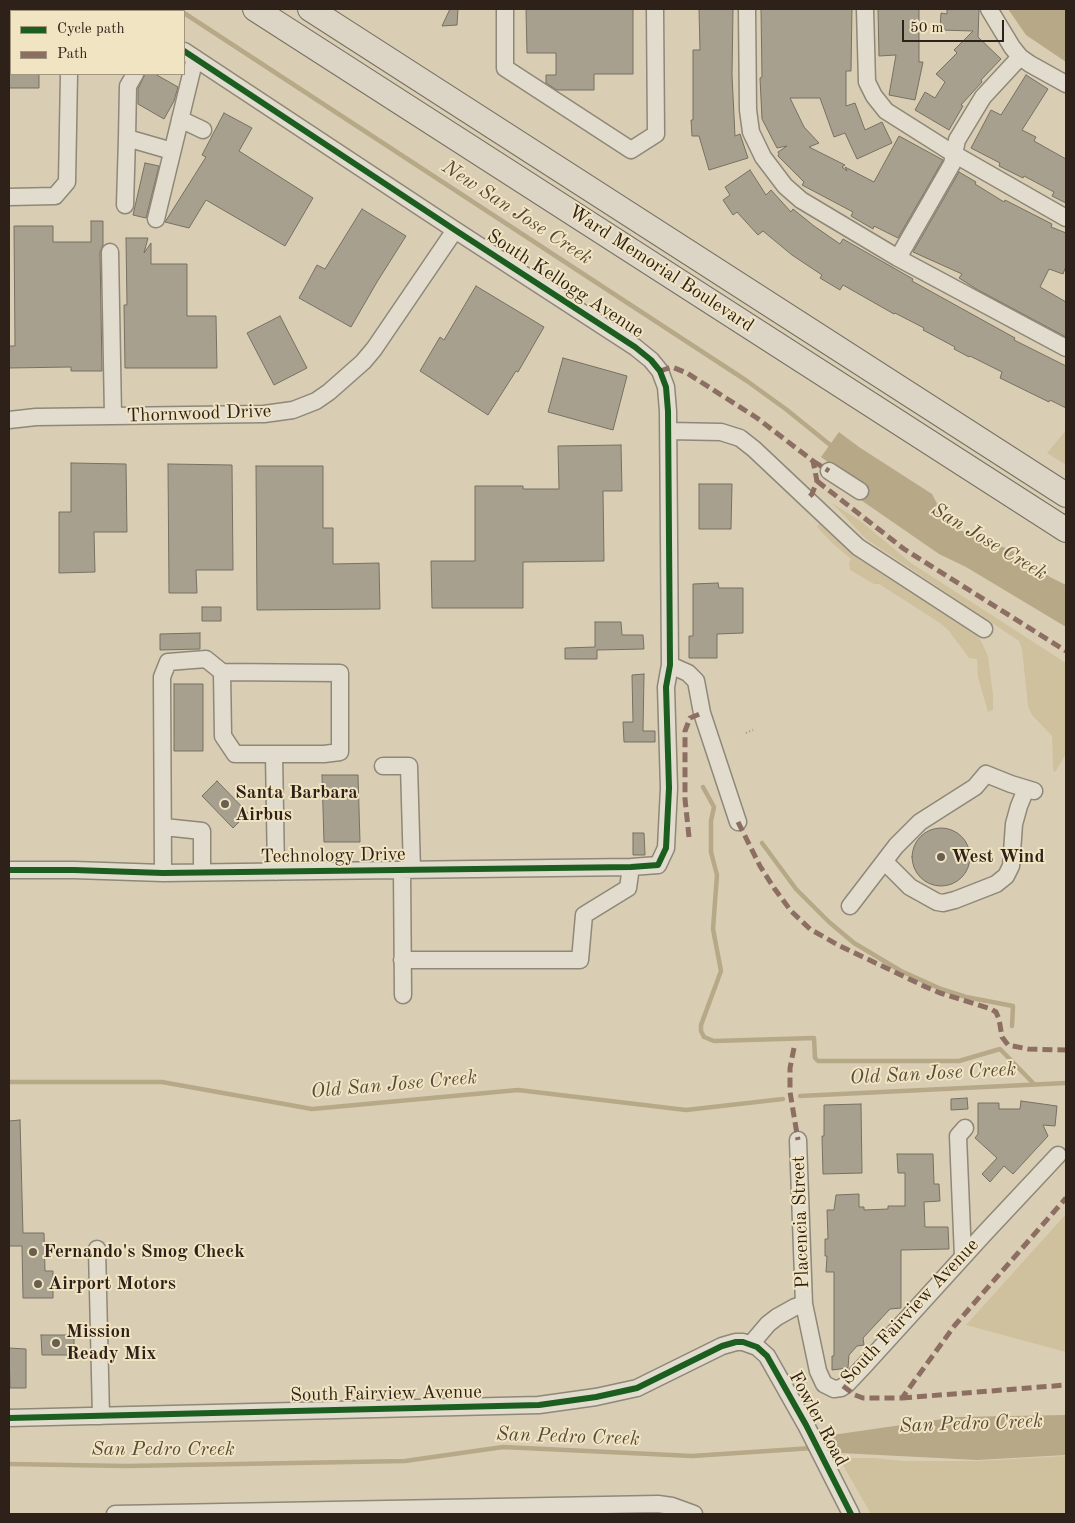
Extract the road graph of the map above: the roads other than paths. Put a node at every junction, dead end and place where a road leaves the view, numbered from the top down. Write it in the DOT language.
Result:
graph roads {
  1 [pos="255,9"];
  2 [pos="310,9"];
  3 [pos="506,9"];
  4 [pos="655,9"];
  5 [pos="747,9"];
  6 [pos="865,9"];
  7 [pos="989,9"];
  8 [pos="190,54"];
  9 [pos="1020,57"];
  10 [pos="69,75"];
  11 [pos="134,75"];
  12 [pos="1066,84"];
  13 [pos="180,119"];
  14 [pos="203,130"];
  15 [pos="127,138"];
  16 [pos="172,151"];
  17 [pos="954,154"];
  18 [pos="9,196"];
  19 [pos="125,205"];
  20 [pos="1066,218"];
  21 [pos="156,219"];
  22 [pos="455,230"];
  23 [pos="110,252"];
  24 [pos="898,258"];
  25 [pos="1066,348"];
  26 [pos="113,416"];
  27 [pos="9,420"];
  28 [pos="668,432"];
  29 [pos="829,471"];
  30 [pos="860,491"];
  31 [pos="1066,495"];
  32 [pos="1066,530"];
  33 [pos="984,629"];
  34 [pos="670,666"];
  35 [pos="222,672"];
  36 [pos="274,754"];
  37 [pos="383,766"];
  38 [pos="738,822"];
  39 [pos="164,828"];
  40 [pos="885,862"];
  41 [pos="658,865"];
  42 [pos="630,867"];
  43 [pos="9,870"];
  44 [pos="407,870"];
  45 [pos="202,872"];
  46 [pos="276,872"];
  47 [pos="163,873"];
  48 [pos="850,906"];
  49 [pos="402,960"];
  50 [pos="403,995"];
  51 [pos="965,1128"];
  52 [pos="798,1140"];
  53 [pos="1058,1155"];
  54 [pos="97,1249"];
  55 [pos="963,1257"];
  56 [pos="804,1304"];
  57 [pos="751,1344"];
  58 [pos="101,1416"];
  59 [pos="9,1418"];
  60 [pos="115,1514"];
  61 [pos="694,1514"];
  62 [pos="852,1514"];
  1 -- 32 [label="highway, Ward Memorial Boulevard"];
  2 -- 31 [label="highway, Ward Memorial Boulevard"];
  3 -- 4 [label="street"];
  5 -- 24 [label="street"];
  6 -- 17 [label="street"];
  7 -- 9 [label="street"];
  8 -- 13 [label="street"];
  8 -- 22 [label="street, South Kellogg Avenue"];
  9 -- 12 [label="street"];
  9 -- 17 [label="street"];
  10 -- 18 [label="street"];
  11 -- 15 [label="street"];
  13 -- 14 [label="street"];
  13 -- 16 [label="street"];
  15 -- 16 [label="street"];
  15 -- 19 [label="street"];
  16 -- 21 [label="street"];
  17 -- 20 [label="street"];
  17 -- 24 [label="street"];
  22 -- 26 [label="street, Thornwood Drive"];
  22 -- 28 [label="street, South Kellogg Avenue"];
  23 -- 26 [label="street"];
  24 -- 25 [label="street"];
  26 -- 27 [label="street, Thornwood Drive"];
  28 -- 33 [label="street"];
  28 -- 34 [label="street, South Kellogg Avenue"];
  29 -- 30 [label="street"];
  34 -- 38 [label="street"];
  34 -- 41 [label="street, South Kellogg Avenue"];
  35 -- 36 [label="street"];
  35 -- 36 [label="street"];
  35 -- 39 [label="street"];
  36 -- 46 [label="street"];
  37 -- 44 [label="street"];
  39 -- 45 [label="street"];
  39 -- 47 [label="street"];
  40 -- 40 [label="street"];
  40 -- 48 [label="street"];
  41 -- 42 [label="street, Technology Drive"];
  42 -- 44 [label="street, Technology Drive"];
  42 -- 49 [label="street"];
  43 -- 47 [label="street, Technology Drive"];
  44 -- 46 [label="street, Technology Drive"];
  44 -- 49 [label="street"];
  45 -- 46 [label="street, Technology Drive"];
  45 -- 47 [label="street, Technology Drive"];
  49 -- 50 [label="street"];
  51 -- 55 [label="street"];
  52 -- 56 [label="street, Placencia Street"];
  53 -- 55 [label="street, South Fairview Avenue"];
  54 -- 58 [label="street"];
  55 -- 56 [label="street, South Fairview Avenue"];
  56 -- 57 [label="street"];
  57 -- 58 [label="street, South Fairview Avenue"];
  57 -- 62 [label="street, Fowler Road"];
  58 -- 59 [label="street, South Fairview Avenue"];
  60 -- 61 [label="street"];
}
